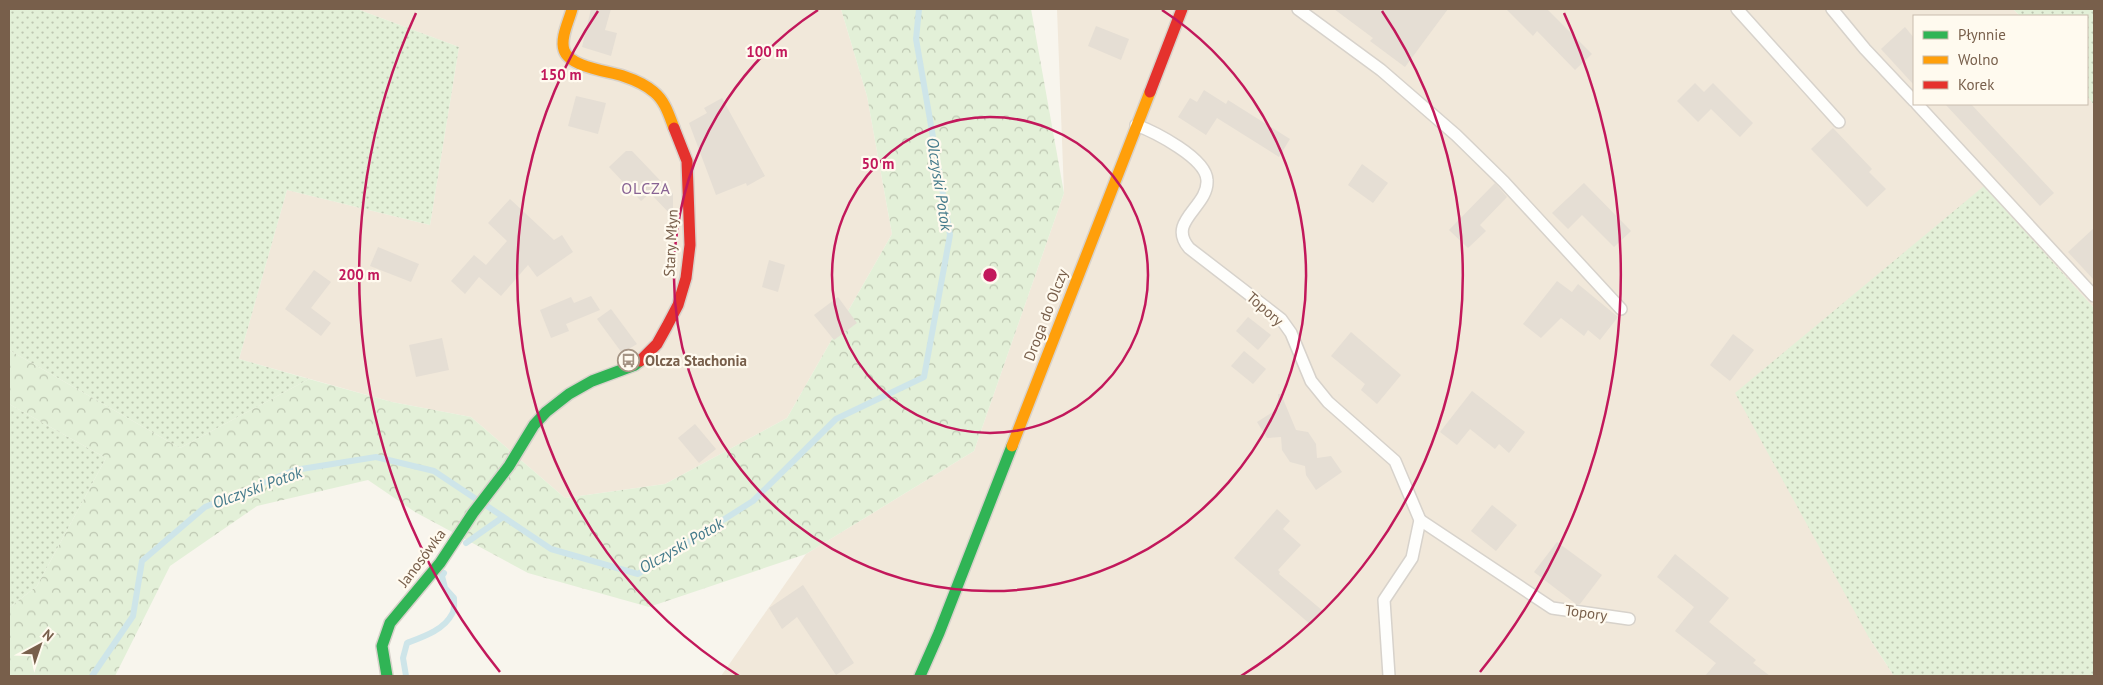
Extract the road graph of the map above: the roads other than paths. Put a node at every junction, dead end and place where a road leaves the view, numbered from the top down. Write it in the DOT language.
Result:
graph roads {
  1 [pos="572,9"];
  2 [pos="1182,9"];
  3 [pos="1298,9"];
  4 [pos="1737,9"];
  5 [pos="1832,9"];
  6 [pos="1913,100"];
  7 [pos="1918,105"];
  8 [pos="1839,122"];
  9 [pos="1136,125"];
  10 [pos="2094,296"];
  11 [pos="1621,309"];
  12 [pos="510,466"];
  13 [pos="1420,520"];
  14 [pos="1629,619"];
  15 [pos="387,676"];
  16 [pos="920,676"];
  17 [pos="1389,676"];
  1 -- 12 [label="street, Stary Młyn"];
  2 -- 9 [label="street, Droga do Olczy"];
  3 -- 11 [label="lane"];
  4 -- 8 [label="lane"];
  5 -- 6 [label="lane"];
  7 -- 10 [label="lane"];
  9 -- 13 [label="lane, Topory"];
  9 -- 16 [label="street, Droga do Olczy"];
  12 -- 15 [label="street, Janosówka"];
  13 -- 14 [label="lane, Topory"];
  13 -- 17 [label="lane"];
}
